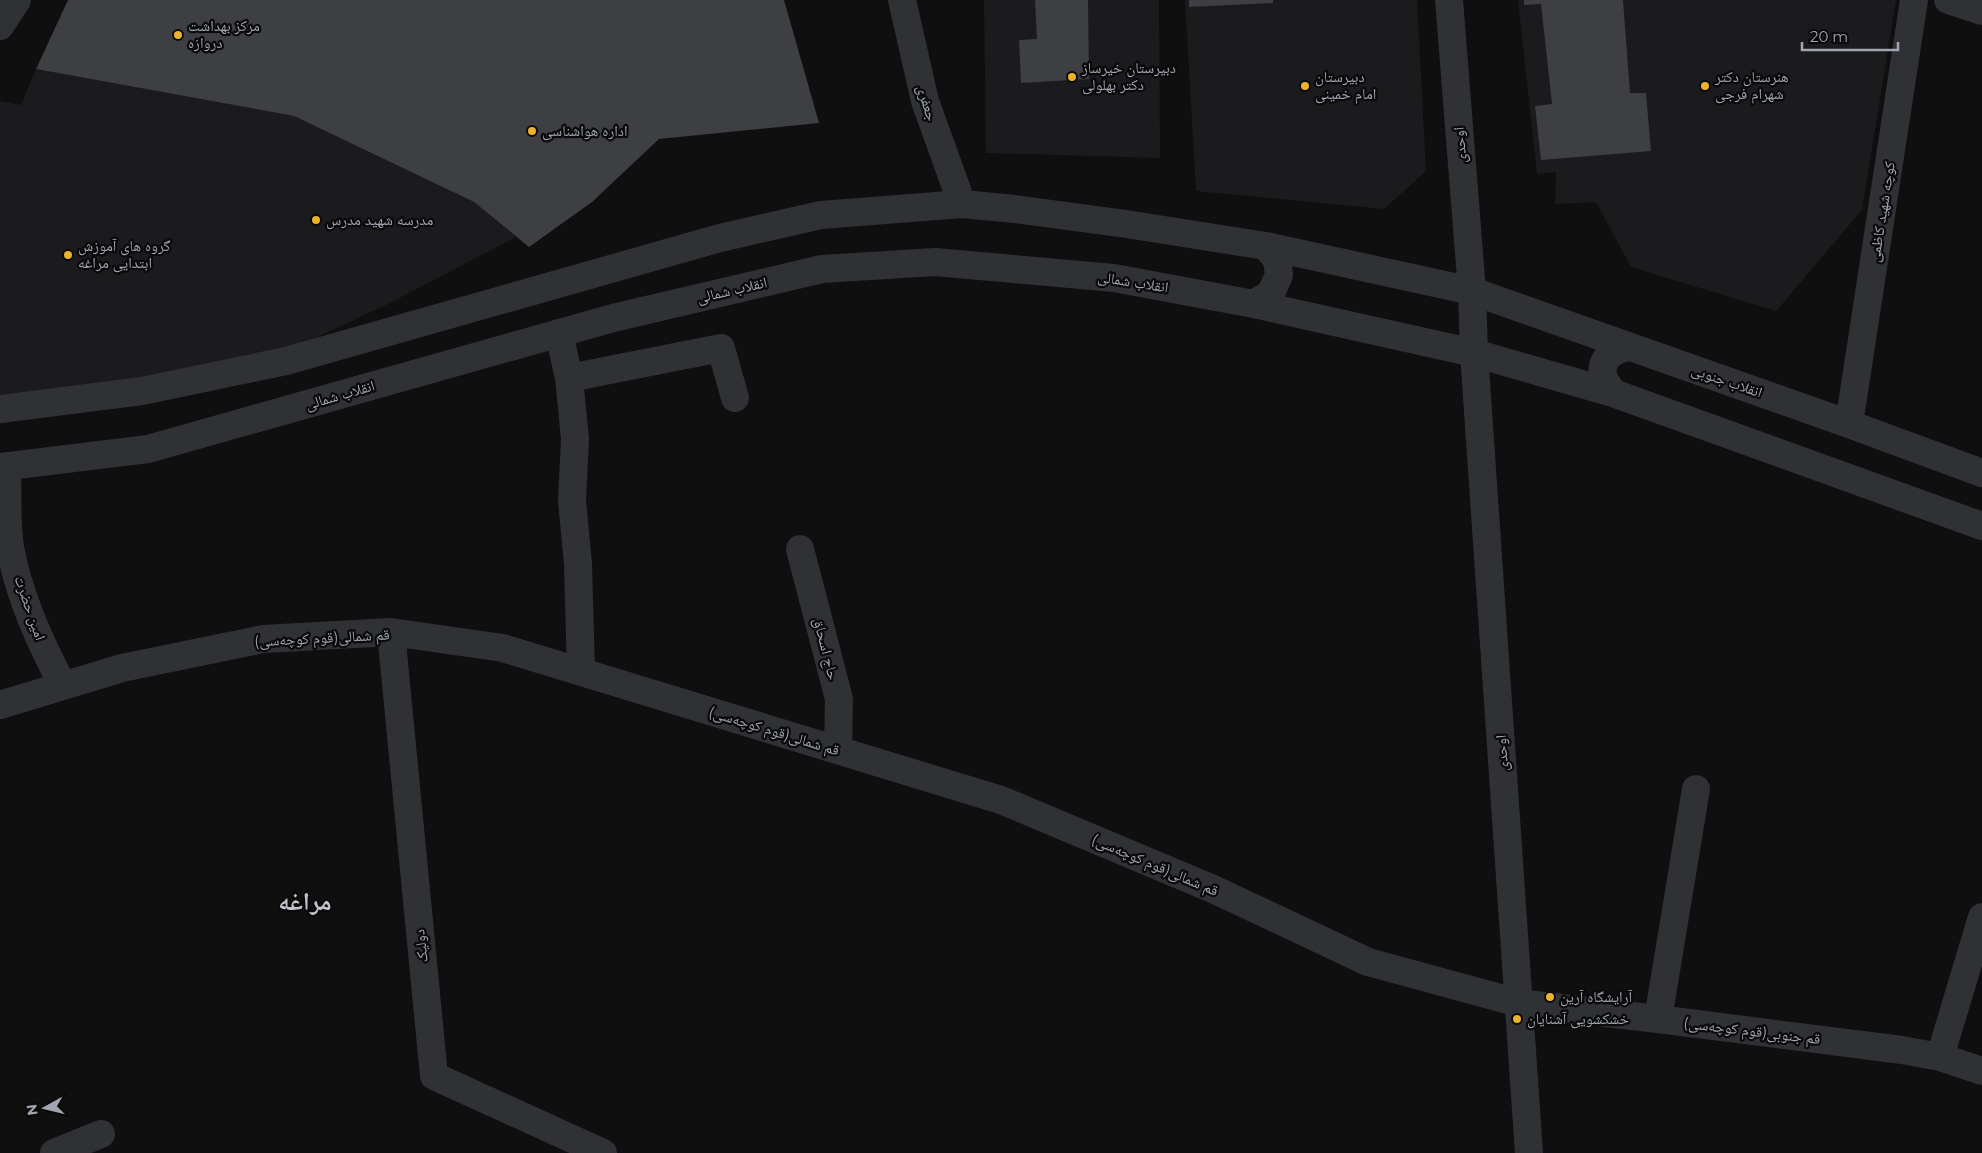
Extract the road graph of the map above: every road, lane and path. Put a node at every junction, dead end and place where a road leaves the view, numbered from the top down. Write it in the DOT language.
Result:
graph roads {
  1 [pos="17,0"];
  2 [pos="902,0"];
  3 [pos="1449,0"];
  4 [pos="1914,0"];
  5 [pos="1948,0"];
  6 [pos="1982,11"];
  7 [pos="0,26"];
  8 [pos="962,204"];
  9 [pos="1266,246"];
  10 [pos="1472,290"];
  11 [pos="1254,304"];
  12 [pos="559,333"];
  13 [pos="1630,347"];
  14 [pos="1474,353"];
  15 [pos="569,378"];
  16 [pos="1613,393"];
  17 [pos="735,398"];
  18 [pos="0,409"];
  19 [pos="1849,424"];
  20 [pos="4,467"];
  21 [pos="1982,473"];
  22 [pos="1982,526"];
  23 [pos="800,549"];
  24 [pos="391,632"];
  25 [pos="581,672"];
  26 [pos="63,686"];
  27 [pos="0,705"];
  28 [pos="838,750"];
  29 [pos="1696,789"];
  30 [pos="1982,917"];
  31 [pos="1519,1003"];
  32 [pos="1658,1019"];
  33 [pos="1940,1057"];
  34 [pos="1982,1071"];
  35 [pos="101,1134"];
  36 [pos="54,1153"];
  37 [pos="603,1153"];
  38 [pos="1529,1153"];
  1 -- 7 [label="street"];
  2 -- 8 [label="street, جعفری"];
  3 -- 10 [label="street, اوحدی"];
  4 -- 19 [label="street, کوچه‌ شهید کاظمی"];
  5 -- 6 [label="street"];
  8 -- 9 [label="street"];
  8 -- 18 [label="street"];
  9 -- 10 [label="street"];
  9 -- 11 [label="street"];
  10 -- 13 [label="street, انقلاب جنوبی"];
  10 -- 14 [label="street, اوحدی"];
  11 -- 12 [label="street, انقلاب شمالی"];
  11 -- 14 [label="street, انقلاب شمالی"];
  12 -- 15 [label="street"];
  12 -- 20 [label="street, انقلاب شمالی"];
  13 -- 16 [label="street"];
  13 -- 19 [label="street, انقلاب جنوبی"];
  14 -- 16 [label="street"];
  14 -- 31 [label="street, اوحدی"];
  15 -- 17 [label="street"];
  15 -- 25 [label="street"];
  16 -- 22 [label="street"];
  19 -- 21 [label="street, انقلاب جنوبی"];
  20 -- 26 [label="street, امین حضرت"];
  23 -- 28 [label="street, حاج اسحاق"];
  24 -- 25 [label="street, قم شمالی(قوم کوچه‌سی)"];
  24 -- 26 [label="street, قم شمالی(قوم کوچه‌سی)"];
  24 -- 37 [label="street, دولیک"];
  25 -- 28 [label="street, قم شمالی(قوم کوچه‌سی)"];
  26 -- 27 [label="street, قم شمالی(قوم کوچه‌سی)"];
  28 -- 31 [label="street, قم شمالی(قوم کوچه‌سی)"];
  29 -- 32 [label="street"];
  30 -- 33 [label="street"];
  31 -- 32 [label="street, قم جنوبی(قوم کوچه‌سی)"];
  31 -- 38 [label="street, اوحدی"];
  32 -- 33 [label="street, قم جنوبی(قوم کوچه‌سی)"];
  33 -- 34 [label="street, قم جنوبی(قوم کوچه‌سی)"];
  35 -- 36 [label="street"];
}
